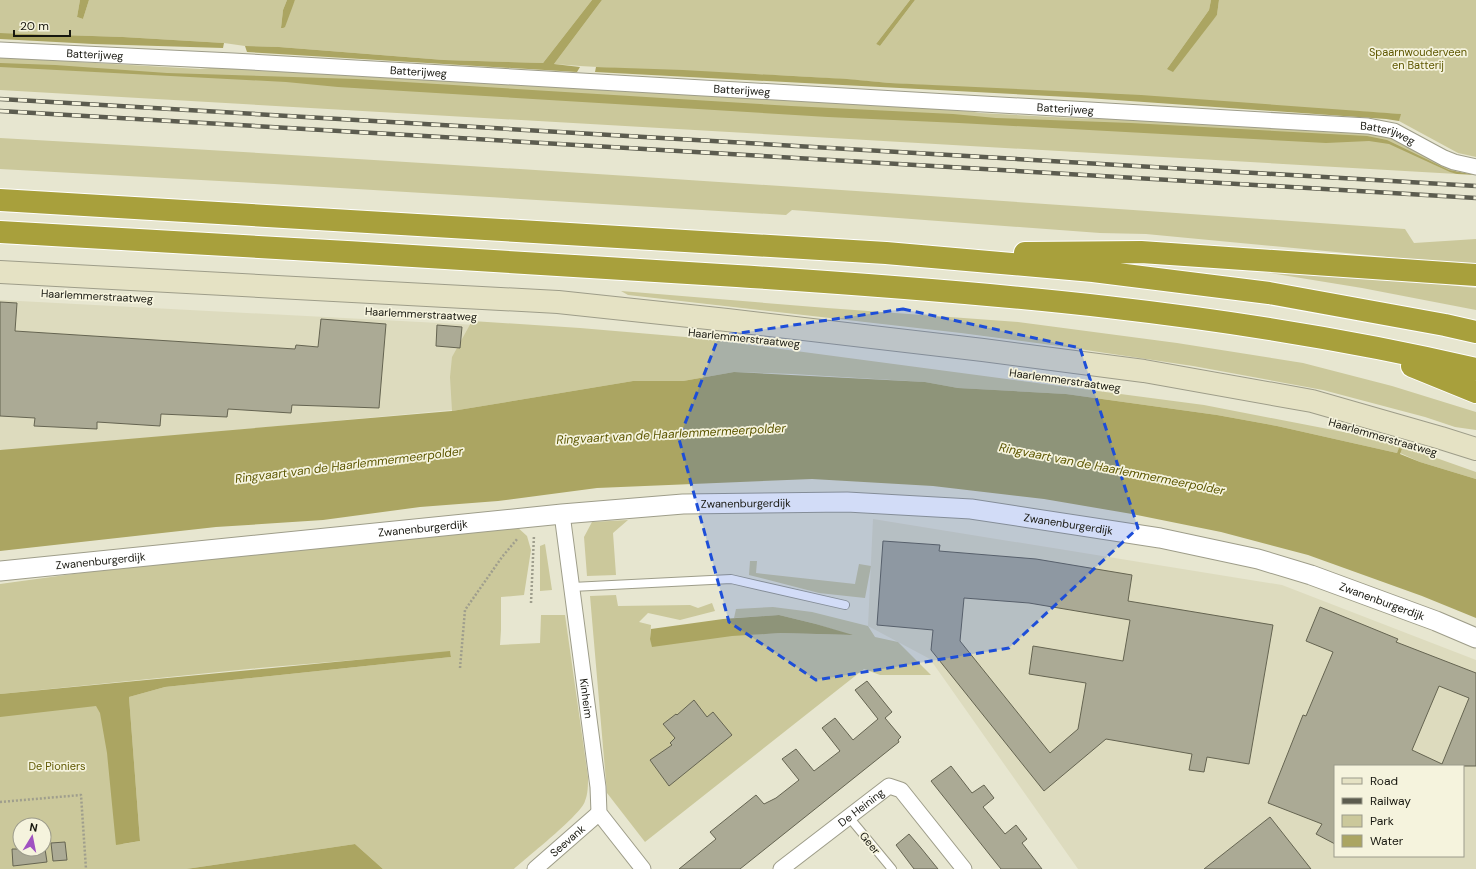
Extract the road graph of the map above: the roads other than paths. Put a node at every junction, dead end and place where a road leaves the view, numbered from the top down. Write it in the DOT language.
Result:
graph roads {
  1 [pos="0,50"];
  2 [pos="1476,167"];
  3 [pos="0,200"];
  4 [pos="0,232"];
  5 [pos="886,254"];
  6 [pos="0,272"];
  7 [pos="1476,275"];
  8 [pos="1476,332"];
  9 [pos="1357,344"];
  10 [pos="1476,369"];
  11 [pos="1476,392"];
  12 [pos="1476,449"];
  13 [pos="562,514"];
  14 [pos="0,571"];
  15 [pos="572,587"];
  16 [pos="845,605"];
  17 [pos="1476,638"];
  18 [pos="599,813"];
  19 [pos="848,816"];
  20 [pos="535,869"];
  21 [pos="643,869"];
  22 [pos="781,869"];
  23 [pos="892,869"];
  24 [pos="964,869"];
  1 -- 2 [label="street, Batterijweg"];
  3 -- 5 [label="highway"];
  4 -- 9 [label="highway"];
  5 -- 7 [label="highway"];
  5 -- 8 [label="highway"];
  6 -- 12 [label="main road, Haarlemmerstraatweg"];
  9 -- 10 [label="highway"];
  9 -- 11 [label="highway"];
  13 -- 14 [label="street, Zwanenburgerdijk"];
  13 -- 15 [label="street, Kinheim"];
  13 -- 17 [label="street, Zwanenburgerdijk"];
  15 -- 16 [label="lane"];
  15 -- 18 [label="street, Kinheim"];
  18 -- 20 [label="street, Seevank"];
  18 -- 21 [label="street"];
  19 -- 22 [label="street, De Heining"];
  19 -- 23 [label="lane, Geer"];
  19 -- 24 [label="street, De Heining"];
}
